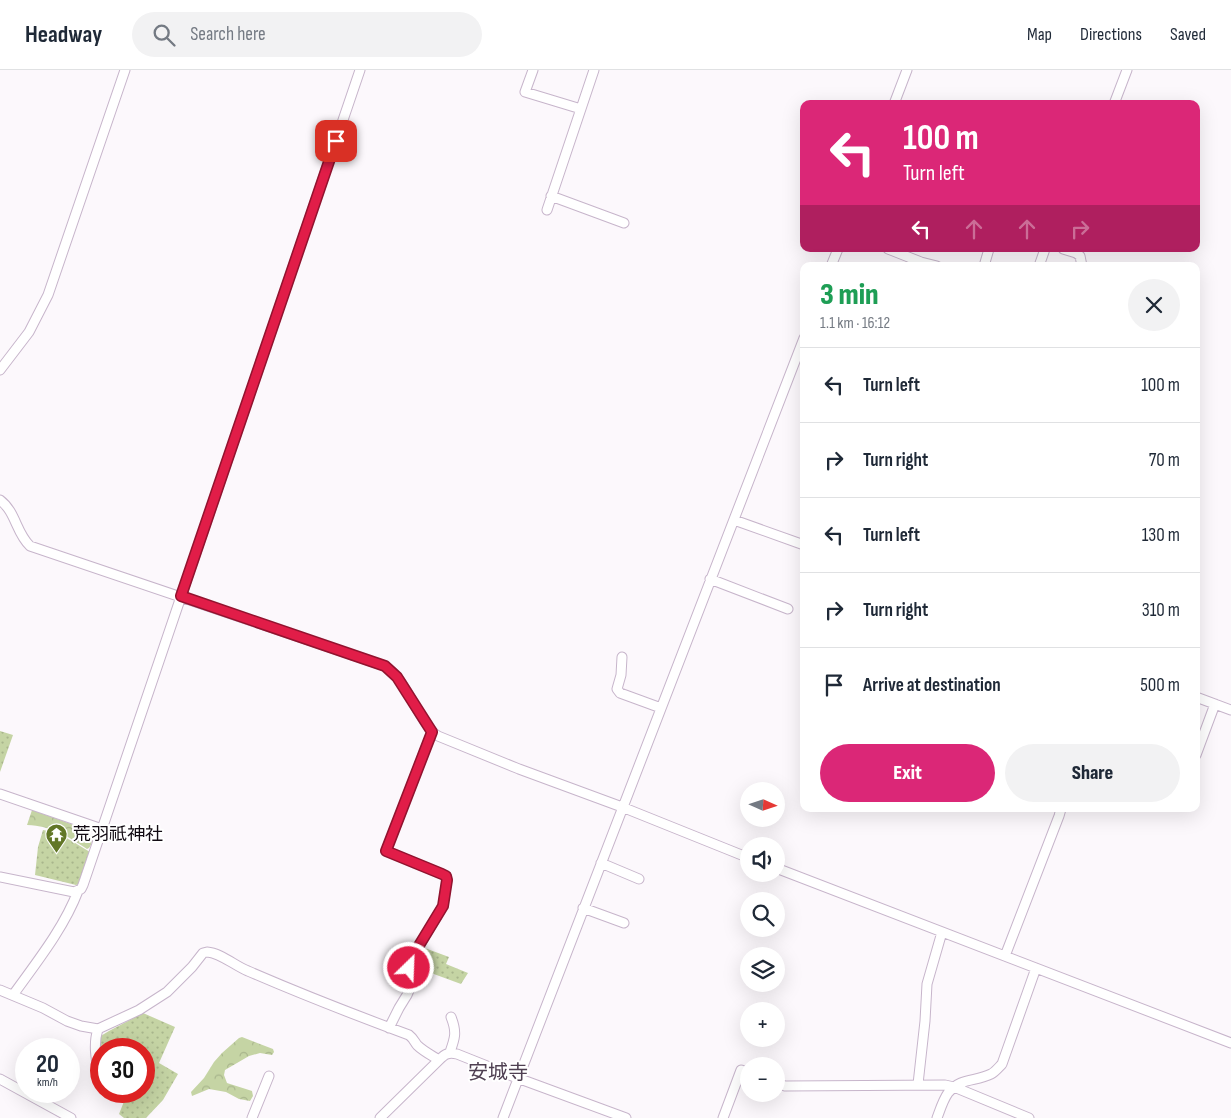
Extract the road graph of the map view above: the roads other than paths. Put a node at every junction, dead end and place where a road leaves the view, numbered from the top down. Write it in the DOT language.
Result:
graph roads {
  1 [pos="125,70"];
  2 [pos="360,70"];
  3 [pos="533,70"];
  4 [pos="594,70"];
  5 [pos="907,70"];
  6 [pos="1127,70"];
  7 [pos="896,100"];
  8 [pos="1116,100"];
  9 [pos="581,110"];
  10 [pos="551,196"];
  11 [pos="547,210"];
  12 [pos="624,223"];
  13 [pos="895,252"];
  14 [pos="1073,252"];
  15 [pos="920,262"];
  16 [pos="1082,262"];
  17 [pos="800,348"];
  18 [pos="0,370"];
  19 [pos="0,500"];
  20 [pos="734,520"];
  21 [pos="800,544"];
  22 [pos="710,579"];
  23 [pos="181,596"];
  24 [pos="788,609"];
  25 [pos="622,657"];
  26 [pos="1200,698"];
  27 [pos="1215,704"];
  28 [pos="661,708"];
  29 [pos="1231,710"];
  30 [pos="432,732"];
  31 [pos="1200,744"];
  32 [pos="0,794"];
  33 [pos="622,808"];
  34 [pos="1060,812"];
  35 [pos="102,829"];
  36 [pos="740,854"];
  37 [pos="601,863"];
  38 [pos="785,871"];
  39 [pos="0,878"];
  40 [pos="639,879"];
  41 [pos="78,891"];
  42 [pos="583,908"];
  43 [pos="624,923"];
  44 [pos="942,932"];
  45 [pos="1004,956"];
  46 [pos="1036,968"];
  47 [pos="0,990"];
  48 [pos="13,995"];
  49 [pos="451,1017"];
  50 [pos="389,1028"];
  51 [pos="98,1029"];
  52 [pos="96,1038"];
  53 [pos="1231,1043"];
  54 [pos="450,1052"];
  55 [pos="438,1060"];
  56 [pos="740,1073"];
  57 [pos="269,1076"];
  58 [pos="519,1078"];
  59 [pos="0,1079"];
  60 [pos="918,1084"];
  61 [pos="785,1086"];
  62 [pos="954,1087"];
  63 [pos="71,1118"];
  64 [pos="252,1118"];
  65 [pos="380,1118"];
  66 [pos="503,1118"];
  67 [pos="626,1118"];
  68 [pos="722,1118"];
  69 [pos="937,1118"];
  70 [pos="1029,1118"];
  1 -- 18 [label="street"];
  2 -- 23 [label="street"];
  3 -- 9 [label="street"];
  4 -- 9 [label="street"];
  5 -- 7 [label="street"];
  6 -- 8 [label="street"];
  9 -- 10 [label="street"];
  10 -- 11 [label="street"];
  10 -- 12 [label="street"];
  13 -- 15 [label="street"];
  14 -- 16 [label="street"];
  17 -- 20 [label="street"];
  19 -- 23 [label="street"];
  20 -- 21 [label="street"];
  20 -- 22 [label="street"];
  22 -- 24 [label="street"];
  22 -- 28 [label="street"];
  23 -- 30 [label="street"];
  23 -- 35 [label="street"];
  25 -- 28 [label="street"];
  26 -- 27 [label="street"];
  27 -- 29 [label="street"];
  27 -- 31 [label="street"];
  28 -- 33 [label="street"];
  30 -- 33 [label="street"];
  30 -- 50 [label="street"];
  32 -- 35 [label="street"];
  33 -- 36 [label="street"];
  33 -- 37 [label="street"];
  34 -- 45 [label="street"];
  35 -- 41 [label="street"];
  37 -- 40 [label="street"];
  37 -- 42 [label="street"];
  38 -- 44 [label="street"];
  39 -- 41 [label="street"];
  41 -- 48 [label="street"];
  42 -- 43 [label="street"];
  42 -- 58 [label="street"];
  44 -- 45 [label="street"];
  44 -- 60 [label="street"];
  45 -- 46 [label="street"];
  46 -- 53 [label="street"];
  46 -- 62 [label="street"];
  47 -- 48 [label="street"];
  48 -- 51 [label="street"];
  49 -- 54 [label="street"];
  50 -- 51 [label="street"];
  50 -- 55 [label="street"];
  51 -- 52 [label="street"];
  54 -- 55 [label="street"];
  54 -- 58 [label="street"];
  55 -- 65 [label="street"];
  56 -- 68 [label="street"];
  57 -- 64 [label="street"];
  58 -- 66 [label="street"];
  58 -- 67 [label="street"];
  59 -- 63 [label="street"];
  60 -- 61 [label="street"];
  60 -- 62 [label="street"];
  62 -- 69 [label="street"];
  62 -- 70 [label="street"];
}
